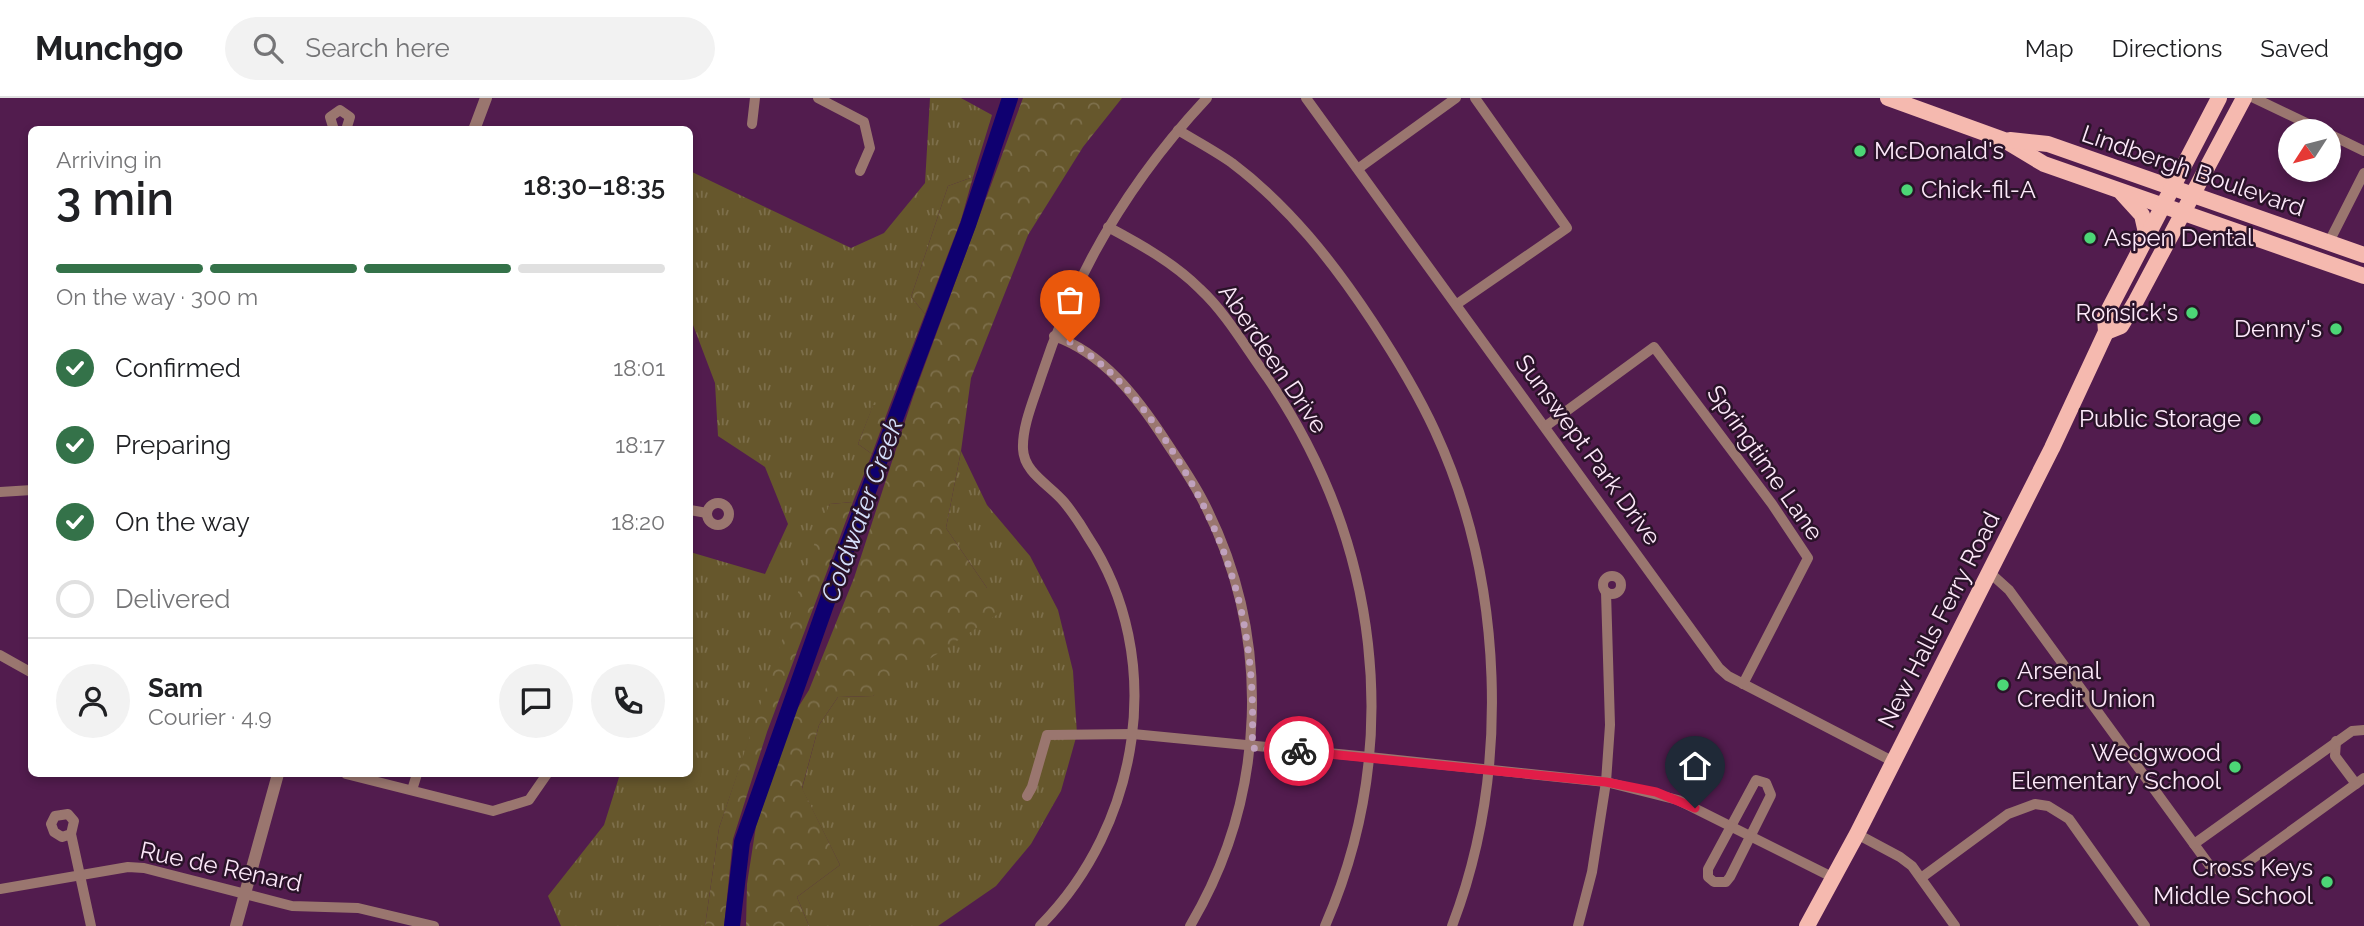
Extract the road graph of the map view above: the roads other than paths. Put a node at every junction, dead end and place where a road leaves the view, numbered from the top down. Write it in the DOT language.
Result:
graph roads {
  1 [pos="486,98"];
  2 [pos="755,98"];
  3 [pos="818,98"];
  4 [pos="1207,98"];
  5 [pos="1306,98"];
  6 [pos="1456,98"];
  7 [pos="1475,98"];
  8 [pos="1888,98"];
  9 [pos="2219,98"];
  10 [pos="2244,98"];
  11 [pos="2255,98"];
  12 [pos="2298,119"];
  13 [pos="752,124"];
  14 [pos="333,126"];
  15 [pos="347,126"];
  16 [pos="476,126"];
  17 [pos="1178,130"];
  18 [pos="2004,140"];
  19 [pos="2342,140"];
  20 [pos="2364,151"];
  21 [pos="1359,168"];
  22 [pos="860,171"];
  23 [pos="2364,173"];
  24 [pos="2173,188"];
  25 [pos="2120,192"];
  26 [pos="2194,196"];
  27 [pos="2164,206"];
  28 [pos="2184,212"];
  29 [pos="1108,227"];
  30 [pos="2147,237"];
  31 [pos="2329,242"];
  32 [pos="2364,255"];
  33 [pos="2364,276"];
  34 [pos="1457,304"];
  35 [pos="2106,332"];
  36 [pos="1054,336"];
  37 [pos="1546,426"];
  38 [pos="28,490"];
  39 [pos="0,492"];
  40 [pos="693,511"];
  41 [pos="707,513"];
  42 [pos="1989,572"];
  43 [pos="1606,592"];
  44 [pos="0,655"];
  45 [pos="28,671"];
  46 [pos="1743,684"];
  47 [pos="2364,730"];
  48 [pos="1133,734"];
  49 [pos="2336,741"];
  50 [pos="1252,748"];
  51 [pos="1368,757"];
  52 [pos="1892,761"];
  53 [pos="1487,769"];
  54 [pos="277,777"];
  55 [pos="358,777"];
  56 [pos="416,777"];
  57 [pos="545,777"];
  58 [pos="2360,781"];
  59 [pos="1606,782"];
  60 [pos="412,790"];
  61 [pos="1027,796"];
  62 [pos="1729,826"];
  63 [pos="71,834"];
  64 [pos="1857,834"];
  65 [pos="1751,838"];
  66 [pos="2194,844"];
  67 [pos="82,875"];
  68 [pos="1832,877"];
  69 [pos="1921,878"];
  70 [pos="0,888"];
  71 [pos="245,893"];
  72 [pos="387,921"];
  73 [pos="91,926"];
  74 [pos="236,926"];
  75 [pos="434,926"];
  76 [pos="1040,926"];
  77 [pos="1190,926"];
  78 [pos="1325,926"];
  79 [pos="1452,926"];
  80 [pos="1578,926"];
  81 [pos="1807,926"];
  82 [pos="1955,926"];
  83 [pos="2146,926"];
  1 -- 16 [label="street"];
  2 -- 13 [label="street"];
  3 -- 22 [label="street"];
  4 -- 17 [label="street"];
  5 -- 21 [label="street, Sunswept Park Drive"];
  6 -- 21 [label="street"];
  7 -- 34 [label="street"];
  8 -- 18 [label="main road, Lindbergh Boulevard"];
  9 -- 24 [label="main road, New Halls Ferry Road"];
  10 -- 26 [label="main road, New Halls Ferry Road"];
  11 -- 12 [label="street"];
  14 -- 15 [label="street"];
  17 -- 29 [label="street"];
  17 -- 53 [label="street"];
  18 -- 24 [label="main road, Lindbergh Boulevard"];
  18 -- 25 [label="main road, Lindbergh Boulevard"];
  19 -- 20 [label="street"];
  21 -- 34 [label="street, Sunswept Park Drive"];
  23 -- 31 [label="street"];
  24 -- 26 [label="main road, Lindbergh Boulevard"];
  24 -- 27 [label="main road, New Halls Ferry Road"];
  25 -- 27 [label="main road, Lindbergh Boulevard"];
  25 -- 30 [label="main road"];
  26 -- 28 [label="main road, New Halls Ferry Road"];
  26 -- 31 [label="main road, Lindbergh Boulevard"];
  27 -- 28 [label="main road, Lindbergh Boulevard"];
  27 -- 30 [label="main road, New Halls Ferry Road"];
  28 -- 33 [label="main road, Lindbergh Boulevard"];
  28 -- 35 [label="main road, New Halls Ferry Road"];
  29 -- 36 [label="street"];
  29 -- 51 [label="street, Aberdeen Drive"];
  30 -- 35 [label="main road, New Halls Ferry Road"];
  31 -- 32 [label="main road, Lindbergh Boulevard"];
  34 -- 37 [label="street, Sunswept Park Drive"];
  35 -- 42 [label="main road, New Halls Ferry Road"];
  36 -- 48 [label="street"];
  36 -- 50 [label="street"];
  37 -- 46 [label="street, Sunswept Park Drive"];
  37 -- 46 [label="street, Springtime Lane"];
  38 -- 39 [label="street"];
  40 -- 41 [label="street"];
  42 -- 52 [label="main road, New Halls Ferry Road"];
  42 -- 66 [label="street"];
  43 -- 59 [label="street"];
  44 -- 45 [label="street"];
  46 -- 52 [label="street, Sunswept Park Drive"];
  47 -- 49 [label="street"];
  48 -- 50 [label="street"];
  48 -- 61 [label="street"];
  48 -- 76 [label="street"];
  49 -- 58 [label="street"];
  49 -- 66 [label="street"];
  50 -- 51 [label="street"];
  50 -- 77 [label="street"];
  51 -- 53 [label="street"];
  51 -- 78 [label="street, Aberdeen Drive"];
  52 -- 64 [label="main road, New Halls Ferry Road"];
  53 -- 59 [label="street"];
  53 -- 79 [label="street"];
  54 -- 71 [label="street"];
  55 -- 60 [label="street"];
  56 -- 60 [label="street"];
  57 -- 60 [label="street"];
  58 -- 66 [label="street"];
  59 -- 62 [label="street"];
  59 -- 80 [label="street"];
  62 -- 65 [label="street"];
  62 -- 65 [label="street"];
  62 -- 65 [label="street"];
  63 -- 67 [label="street"];
  64 -- 68 [label="main road, New Halls Ferry Road"];
  64 -- 69 [label="street"];
  65 -- 68 [label="street"];
  67 -- 70 [label="street, Rue de Renard"];
  67 -- 71 [label="street, Rue de Renard"];
  67 -- 73 [label="street"];
  68 -- 81 [label="main road, New Halls Ferry Road"];
  69 -- 82 [label="street"];
  69 -- 83 [label="street"];
  71 -- 72 [label="street, Rue de Renard"];
  71 -- 74 [label="street"];
  72 -- 75 [label="street, Rue de Renard"];
}
